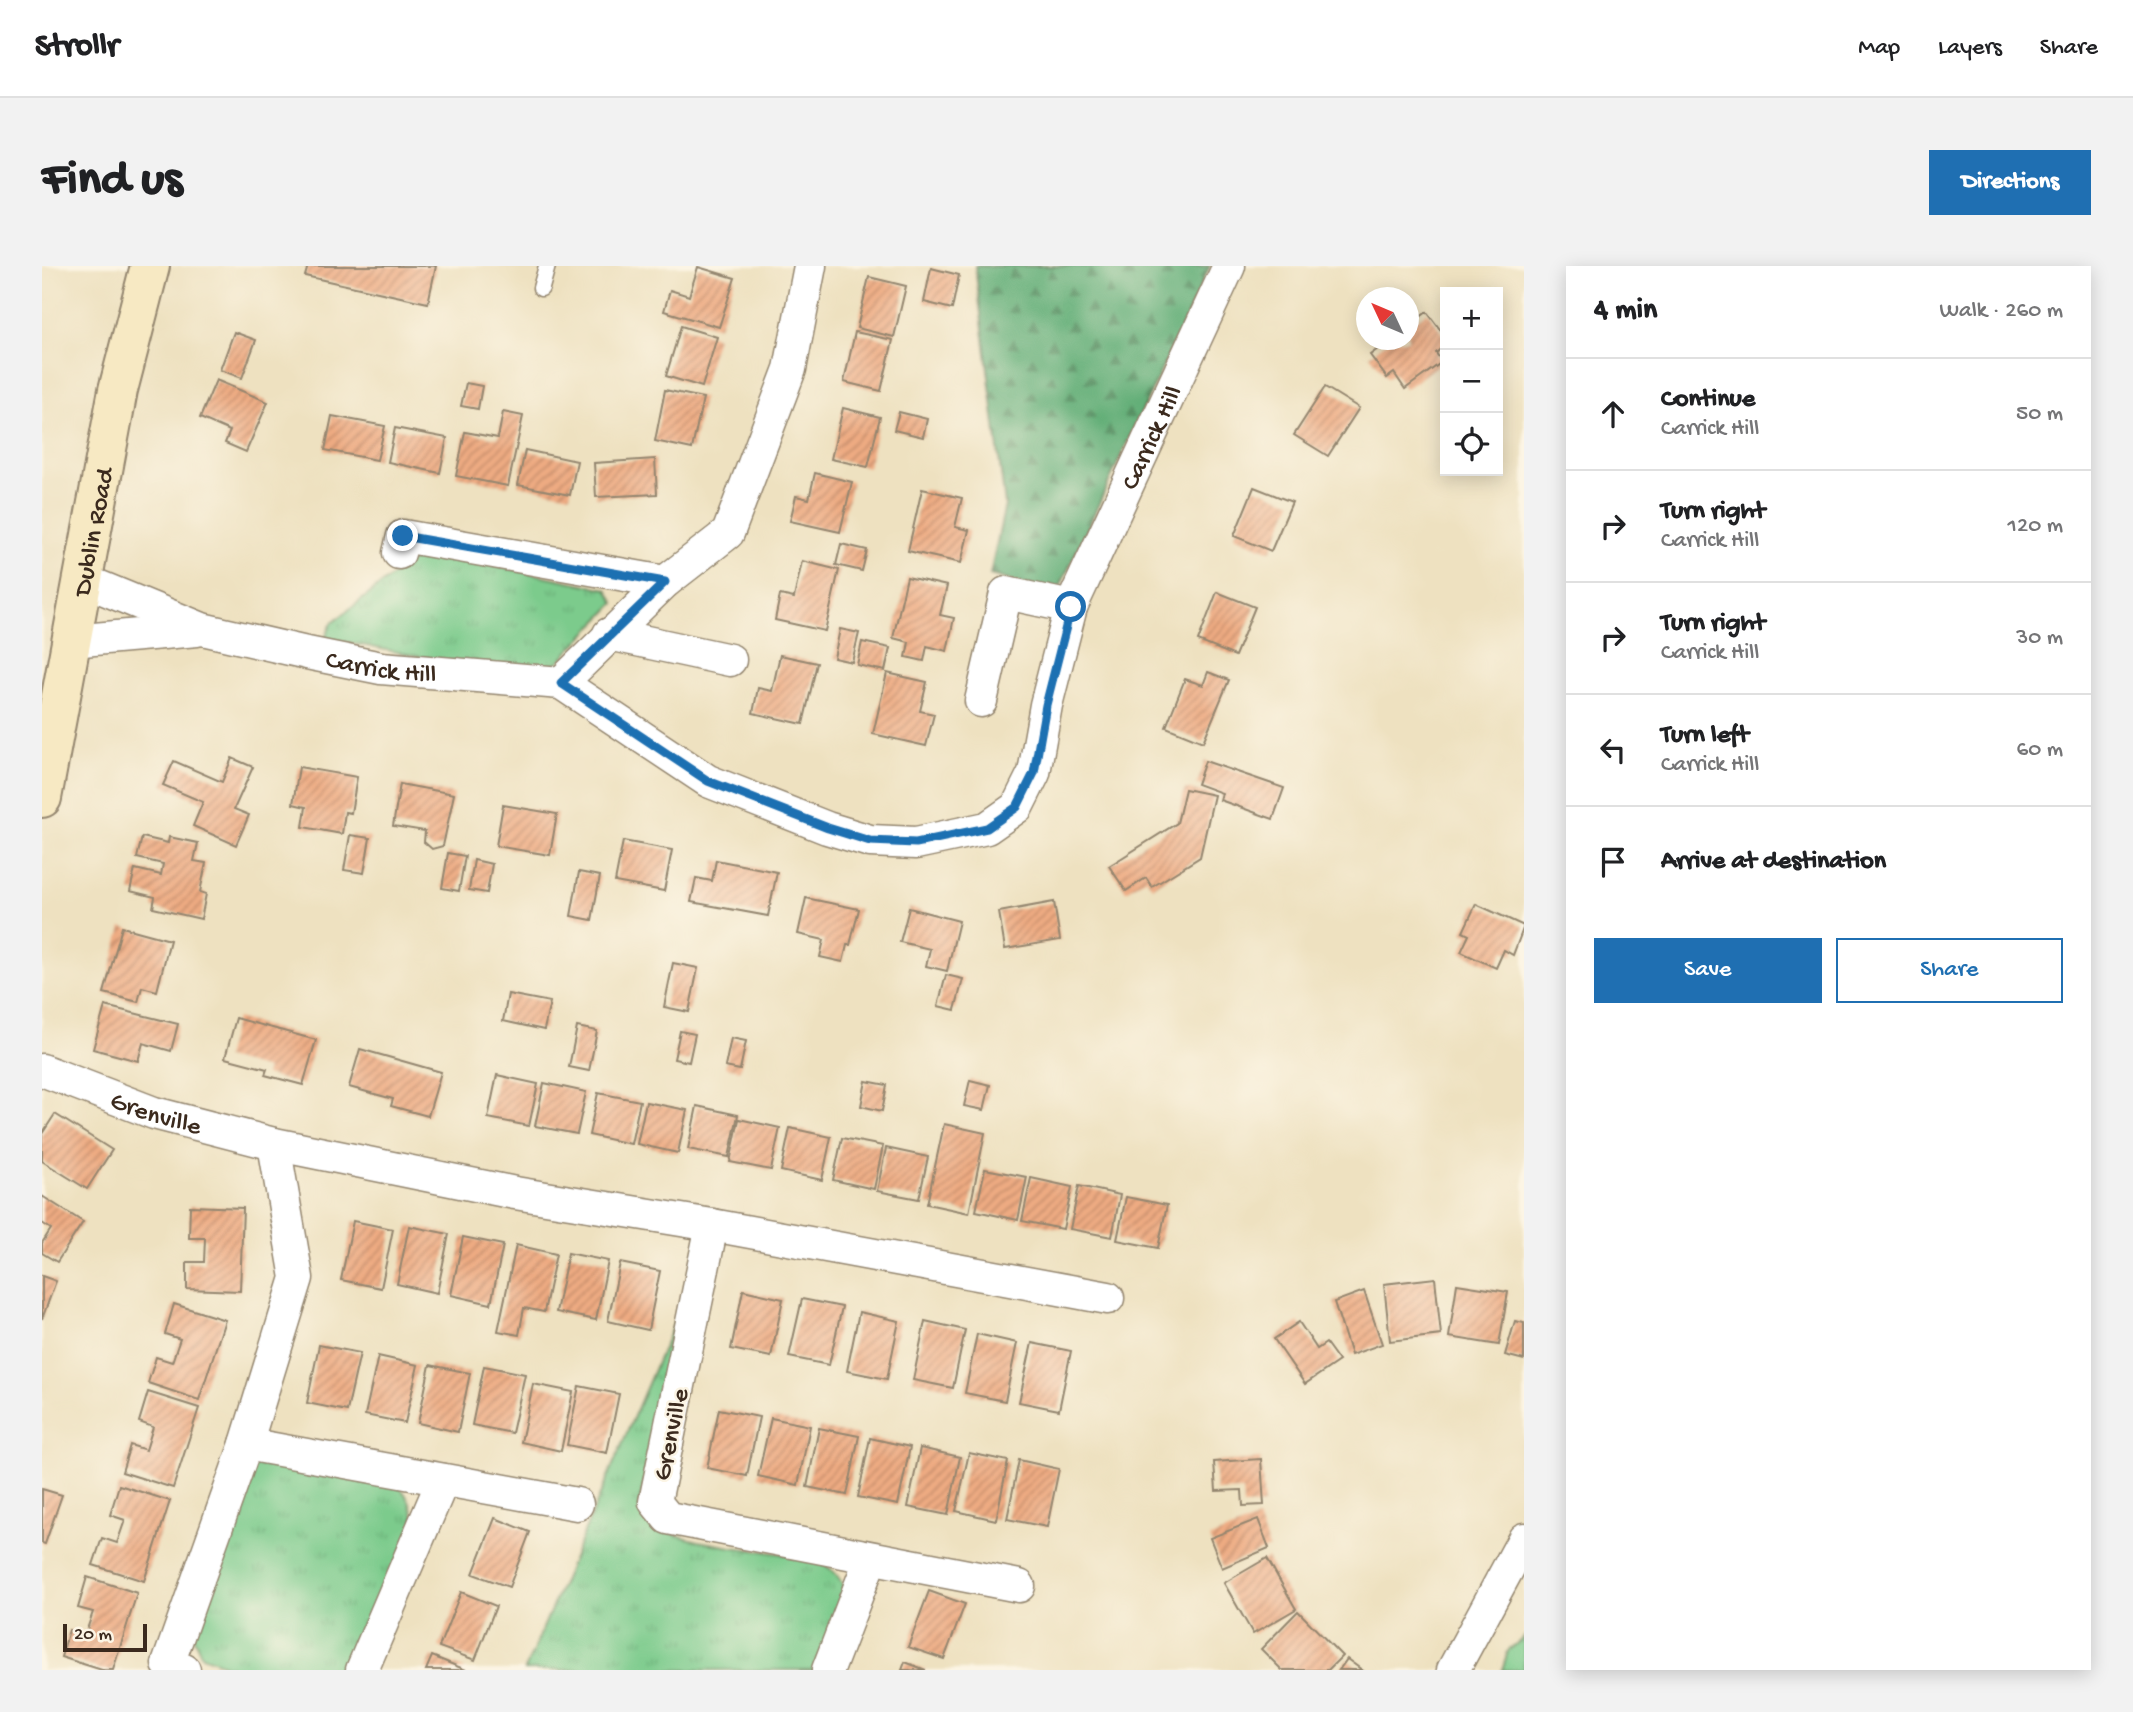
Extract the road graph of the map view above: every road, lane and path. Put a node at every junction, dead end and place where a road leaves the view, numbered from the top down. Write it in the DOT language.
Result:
graph roads {
  1 [pos="150,266"];
  2 [pos="547,266"];
  3 [pos="810,266"];
  4 [pos="1229,266"];
  5 [pos="541,288"];
  6 [pos="399,553"];
  7 [pos="83,580"];
  8 [pos="665,582"];
  9 [pos="1071,607"];
  10 [pos="202,629"];
  11 [pos="609,634"];
  12 [pos="71,641"];
  13 [pos="730,660"];
  14 [pos="561,683"];
  15 [pos="981,701"];
  16 [pos="50,710"];
  17 [pos="42,798"];
  18 [pos="42,1070"];
  19 [pos="274,1144"];
  20 [pos="712,1225"];
  21 [pos="1108,1298"];
  22 [pos="246,1444"];
  23 [pos="443,1480"];
  24 [pos="577,1504"];
  25 [pos="1524,1539"];
  26 [pos="871,1558"];
  27 [pos="1019,1586"];
  28 [pos="184,1670"];
  29 [pos="362,1670"];
  30 [pos="828,1670"];
  31 [pos="1453,1670"];
  1 -- 7 [label="main road, Dublin Road"];
  2 -- 5 [label="lane"];
  3 -- 8 [label="street"];
  4 -- 9 [label="street, Carrick Hill"];
  6 -- 8 [label="street"];
  7 -- 10 [label="street, Carrick Hill"];
  7 -- 12 [label="main road, Dublin Road"];
  8 -- 11 [label="street"];
  9 -- 14 [label="street, Carrick Hill"];
  9 -- 15 [label="street"];
  10 -- 12 [label="street, Carrick Hill"];
  10 -- 14 [label="street, Carrick Hill"];
  11 -- 13 [label="street"];
  11 -- 14 [label="street"];
  12 -- 16 [label="main road, Dublin Road"];
  16 -- 17 [label="main road, Dublin Road"];
  18 -- 19 [label="street, Grenville"];
  19 -- 20 [label="street, Grenville"];
  19 -- 22 [label="street"];
  20 -- 21 [label="street, Grenville"];
  20 -- 26 [label="street, Grenville"];
  22 -- 23 [label="street"];
  22 -- 28 [label="street"];
  23 -- 24 [label="street"];
  23 -- 29 [label="street"];
  25 -- 31 [label="street"];
  26 -- 27 [label="street, Grenville"];
  26 -- 30 [label="street"];
}
